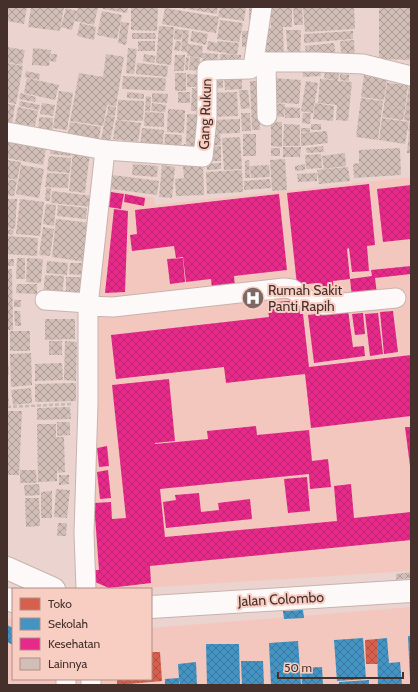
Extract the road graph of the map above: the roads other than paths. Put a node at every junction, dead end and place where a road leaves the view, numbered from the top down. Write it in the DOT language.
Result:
graph roads {
  1 [pos="262,7"];
  2 [pos="260,62"];
  3 [pos="411,76"];
  4 [pos="266,116"];
  5 [pos="7,132"];
  6 [pos="105,150"];
  7 [pos="396,298"];
  8 [pos="45,300"];
  9 [pos="88,304"];
  10 [pos="7,568"];
  11 [pos="52,588"];
  12 [pos="86,588"];
  13 [pos="411,591"];
  14 [pos="152,607"];
  1 -- 2 [label="street"];
  2 -- 3 [label="street"];
  2 -- 4 [label="street"];
  2 -- 6 [label="street, Gang Rukun"];
  5 -- 6 [label="street"];
  6 -- 9 [label="street"];
  7 -- 9 [label="street"];
  8 -- 9 [label="street"];
  9 -- 12 [label="street"];
  10 -- 11 [label="main road"];
  13 -- 14 [label="main road, Jalan Colombo"];
}
